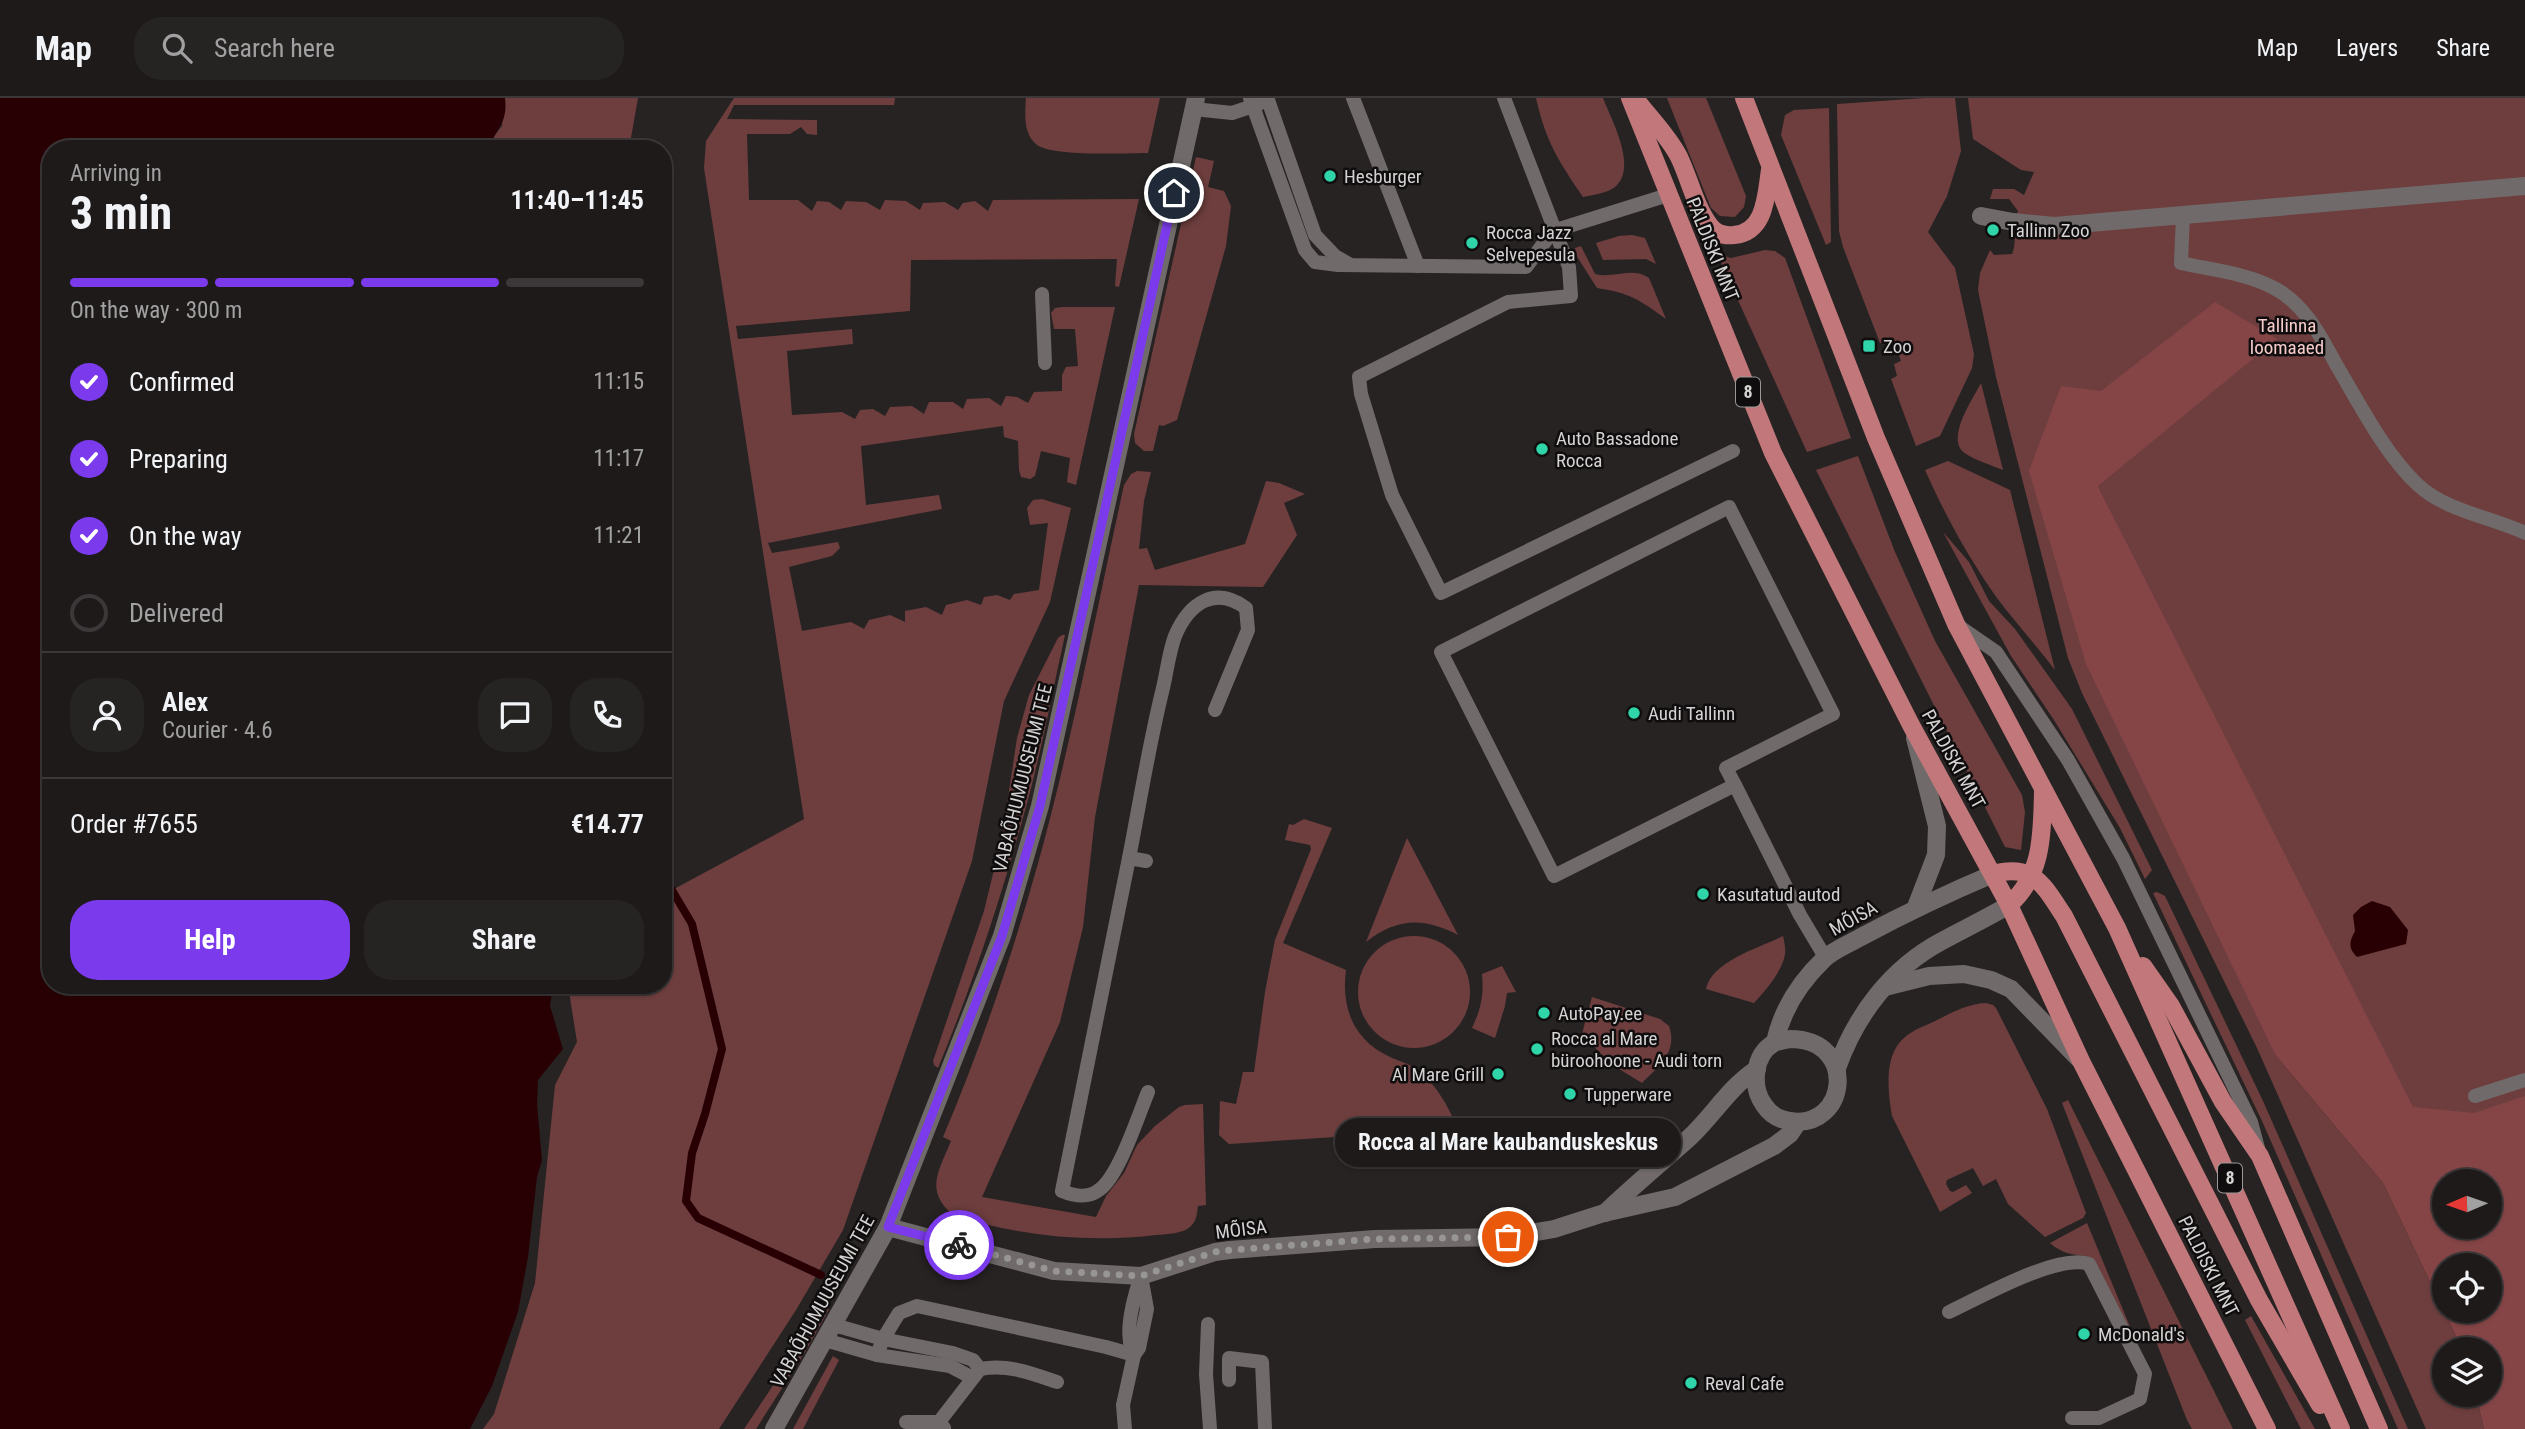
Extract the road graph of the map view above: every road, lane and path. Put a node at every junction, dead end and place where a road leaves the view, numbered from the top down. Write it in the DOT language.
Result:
graph roads {
  1 [pos="1353,98"];
  2 [pos="1504,98"];
  3 [pos="1632,98"];
  4 [pos="1744,98"];
  5 [pos="1270,99"];
  6 [pos="1251,102"];
  7 [pos="1195,103"];
  8 [pos="1771,169"];
  9 [pos="2525,186"];
  10 [pos="1668,195"];
  11 [pos="2183,215"];
  12 [pos="1981,216"];
  13 [pos="1553,231"];
  14 [pos="1350,265"];
  15 [pos="1418,266"];
  16 [pos="1042,294"];
  17 [pos="1045,363"];
  18 [pos="1732,451"];
  19 [pos="2525,533"];
  20 [pos="1956,624"];
  21 [pos="1215,710"];
  22 [pos="1911,725"];
  23 [pos="1735,785"];
  24 [pos="2043,788"];
  25 [pos="1129,858"];
  26 [pos="1146,861"];
  27 [pos="1993,874"];
  28 [pos="2033,875"];
  29 [pos="2009,905"];
  30 [pos="1916,907"];
  31 [pos="2117,929"];
  32 [pos="1825,957"];
  33 [pos="1885,987"];
  34 [pos="1775,1042"];
  35 [pos="2081,1060"];
  36 [pos="1837,1068"];
  37 [pos="1757,1069"];
  38 [pos="2525,1080"];
  39 [pos="1148,1092"];
  40 [pos="2475,1096"];
  41 [pos="1798,1122"];
  42 [pos="2260,1156"];
  43 [pos="1604,1213"];
  44 [pos="888,1227"];
  45 [pos="1141,1276"];
  46 [pos="1948,1312"];
  47 [pos="1208,1324"];
  48 [pos="830,1333"];
  49 [pos="883,1339"];
  50 [pos="877,1355"];
  51 [pos="1134,1355"];
  52 [pos="974,1372"];
  53 [pos="1229,1380"];
  54 [pos="1057,1382"];
  55 [pos="2072,1418"];
  56 [pos="906,1422"];
  57 [pos="942,1426"];
  58 [pos="774,1429"];
  59 [pos="1125,1429"];
  60 [pos="1210,1429"];
  61 [pos="1265,1429"];
  62 [pos="2267,1429"];
  63 [pos="2334,1429"];
  64 [pos="2341,1429"];
  65 [pos="2379,1429"];
  1 -- 15 [label="lane"];
  2 -- 13 [label="lane"];
  3 -- 8 [label="main road"];
  3 -- 10 [label="main road, PALDISKI MNT / 8"];
  4 -- 8 [label="main road, 8"];
  5 -- 6 [label="lane"];
  5 -- 14 [label="lane"];
  6 -- 7 [label="lane"];
  6 -- 14 [label="lane"];
  7 -- 44 [label="street, VABAÕHUMUUSEUMI TEE"];
  8 -- 20 [label="main road, 8"];
  9 -- 11 [label="street"];
  10 -- 13 [label="lane"];
  10 -- 22 [label="main road, PALDISKI MNT / 8"];
  11 -- 12 [label="street"];
  11 -- 19 [label="lane"];
  13 -- 15 [label="lane"];
  13 -- 18 [label="lane"];
  14 -- 15 [label="lane"];
  16 -- 17 [label="lane"];
  20 -- 24 [label="main road, 8"];
  20 -- 42 [label="lane"];
  21 -- 25 [label="lane"];
  22 -- 27 [label="main road, PALDISKI MNT / 8"];
  22 -- 30 [label="street"];
  23 -- 23 [label="lane"];
  23 -- 32 [label="lane"];
  24 -- 28 [label="main road"];
  24 -- 31 [label="main road, 8"];
  25 -- 26 [label="lane"];
  25 -- 39 [label="lane"];
  27 -- 28 [label="main road"];
  27 -- 29 [label="main road, PALDISKI MNT / 8"];
  27 -- 30 [label="street, MÕISA"];
  28 -- 29 [label="main road"];
  28 -- 63 [label="main road"];
  29 -- 33 [label="street"];
  29 -- 35 [label="main road, PALDISKI MNT / 8"];
  30 -- 32 [label="street, MÕISA"];
  31 -- 42 [label="main road, 8"];
  31 -- 64 [label="main road, 8"];
  32 -- 34 [label="street, MÕISA"];
  33 -- 35 [label="street"];
  33 -- 36 [label="street"];
  34 -- 36 [label="street"];
  34 -- 37 [label="street"];
  35 -- 62 [label="main road, PALDISKI MNT / 8"];
  36 -- 41 [label="street"];
  37 -- 41 [label="street"];
  37 -- 43 [label="street, MÕISA"];
  38 -- 40 [label="lane"];
  41 -- 43 [label="street, MÕISA"];
  42 -- 65 [label="main road, 8"];
  43 -- 45 [label="street, MÕISA"];
  44 -- 45 [label="street, MÕISA"];
  44 -- 48 [label="street, VABAÕHUMUUSEUMI TEE"];
  45 -- 51 [label="lane"];
  46 -- 55 [label="lane"];
  47 -- 60 [label="lane"];
  48 -- 49 [label="lane"];
  48 -- 50 [label="lane"];
  48 -- 58 [label="street, VABAÕHUMUUSEUMI TEE"];
  49 -- 50 [label="lane"];
  49 -- 51 [label="lane"];
  49 -- 52 [label="lane"];
  50 -- 52 [label="lane"];
  51 -- 59 [label="lane"];
  52 -- 54 [label="lane"];
  52 -- 57 [label="lane"];
  53 -- 61 [label="lane"];
  56 -- 57 [label="lane"];
}
